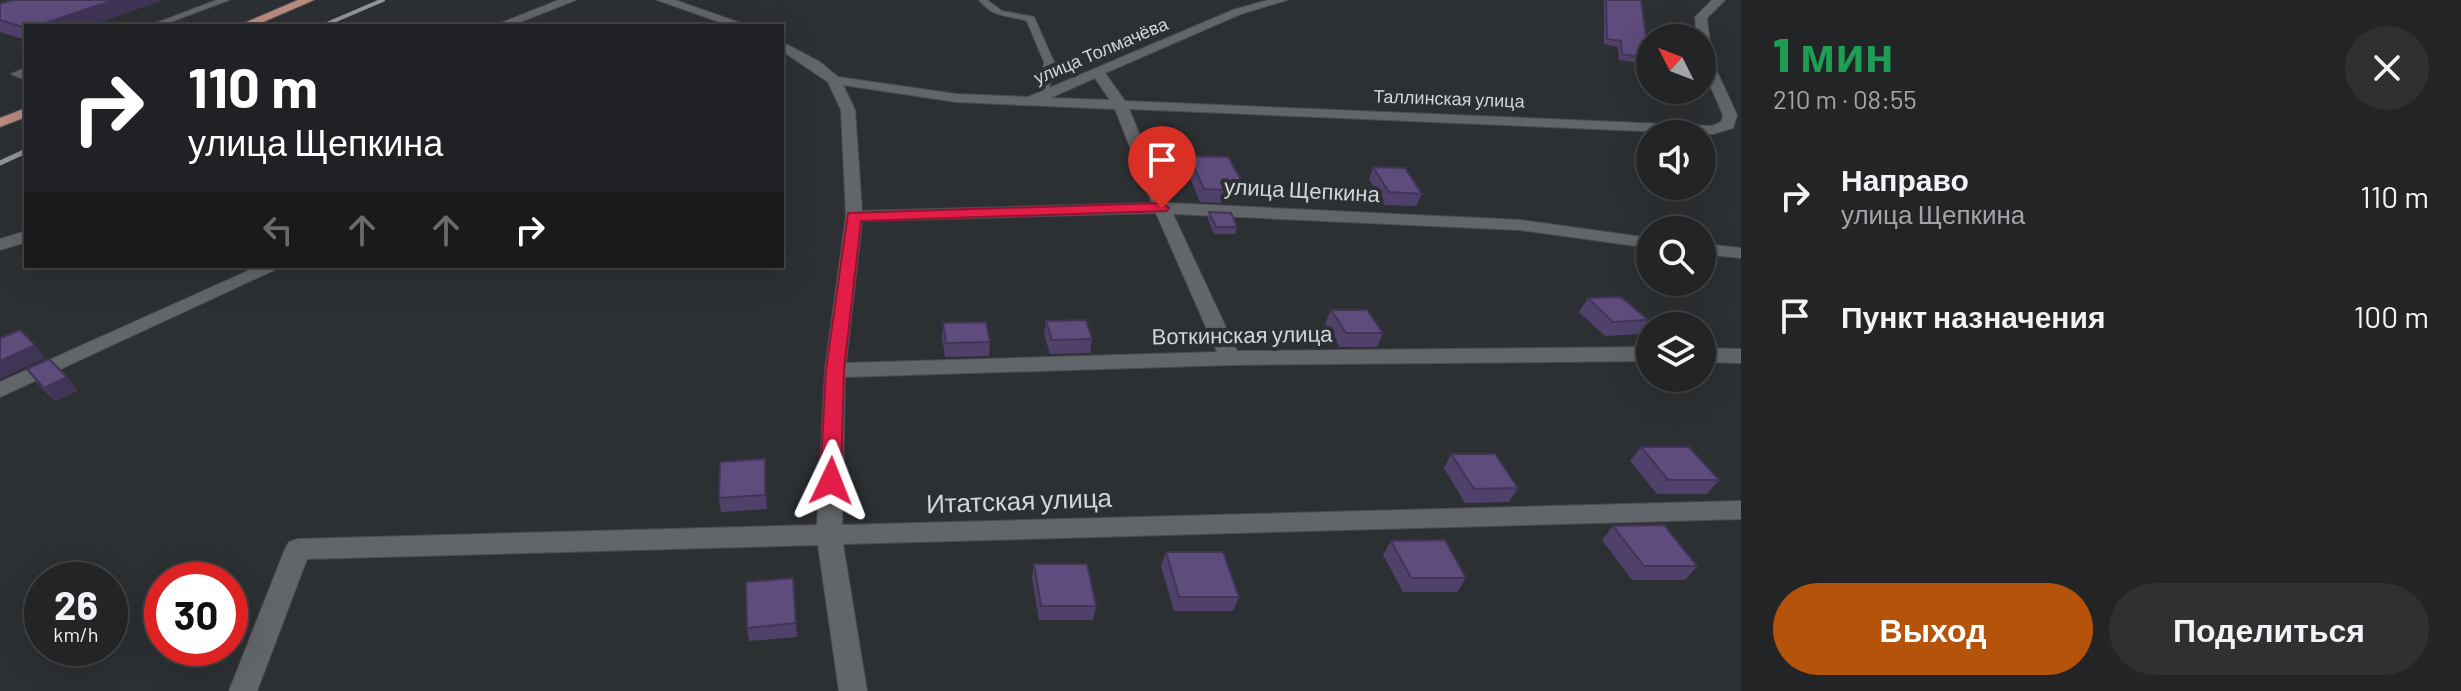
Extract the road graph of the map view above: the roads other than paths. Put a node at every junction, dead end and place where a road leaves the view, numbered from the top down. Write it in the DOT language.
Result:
graph roads {
  1 [pos="225,0"];
  2 [pos="308,0"];
  3 [pos="570,0"];
  4 [pos="663,0"];
  5 [pos="983,0"];
  6 [pos="1281,0"];
  7 [pos="1719,0"];
  8 [pos="158,24"];
  9 [pos="248,24"];
  10 [pos="504,24"];
  11 [pos="737,24"];
  12 [pos="785,51"];
  13 [pos="1097,71"];
  14 [pos="834,80"];
  15 [pos="1045,94"];
  16 [pos="1030,101"];
  17 [pos="1120,104"];
  18 [pos="24,113"];
  19 [pos="0,123"];
  20 [pos="1162,208"];
  21 [pos="854,216"];
  22 [pos="24,237"];
  23 [pos="1636,241"];
  24 [pos="0,245"];
  25 [pos="1716,250"];
  26 [pos="1741,253"];
  27 [pos="270,268"];
  28 [pos="1636,354"];
  29 [pos="1716,355"];
  30 [pos="1741,356"];
  31 [pos="1230,358"];
  32 [pos="835,370"];
  33 [pos="0,390"];
  34 [pos="1741,510"];
  35 [pos="829,537"];
  36 [pos="243,691"];
  37 [pos="853,691"];
  1 -- 8 [label="lane"];
  2 -- 9 [label="main road"];
  3 -- 10 [label="street"];
  4 -- 11 [label="street"];
  5 -- 15 [label="lane"];
  6 -- 13 [label="street, улица Толмачёва"];
  7 -- 17 [label="street, Таллинская улица"];
  12 -- 14 [label="street"];
  13 -- 15 [label="street, улица Толмачёва"];
  13 -- 17 [label="street"];
  14 -- 16 [label="street, улица Толмачёва"];
  14 -- 21 [label="street"];
  15 -- 16 [label="street, улица Толмачёва"];
  16 -- 17 [label="street, Таллинская улица"];
  17 -- 20 [label="street"];
  18 -- 19 [label="main road"];
  20 -- 21 [label="street, улица Щепкина"];
  20 -- 23 [label="street, улица Щепкина"];
  20 -- 31 [label="street"];
  21 -- 32 [label="street"];
  22 -- 24 [label="street"];
  25 -- 26 [label="street"];
  27 -- 33 [label="street"];
  28 -- 31 [label="street, Воткинская улица"];
  29 -- 30 [label="street"];
  31 -- 32 [label="street, Воткинская улица"];
  32 -- 35 [label="street"];
  34 -- 35 [label="street, Итатская улица"];
  35 -- 36 [label="street, Итатская улица"];
  35 -- 37 [label="street"];
}
